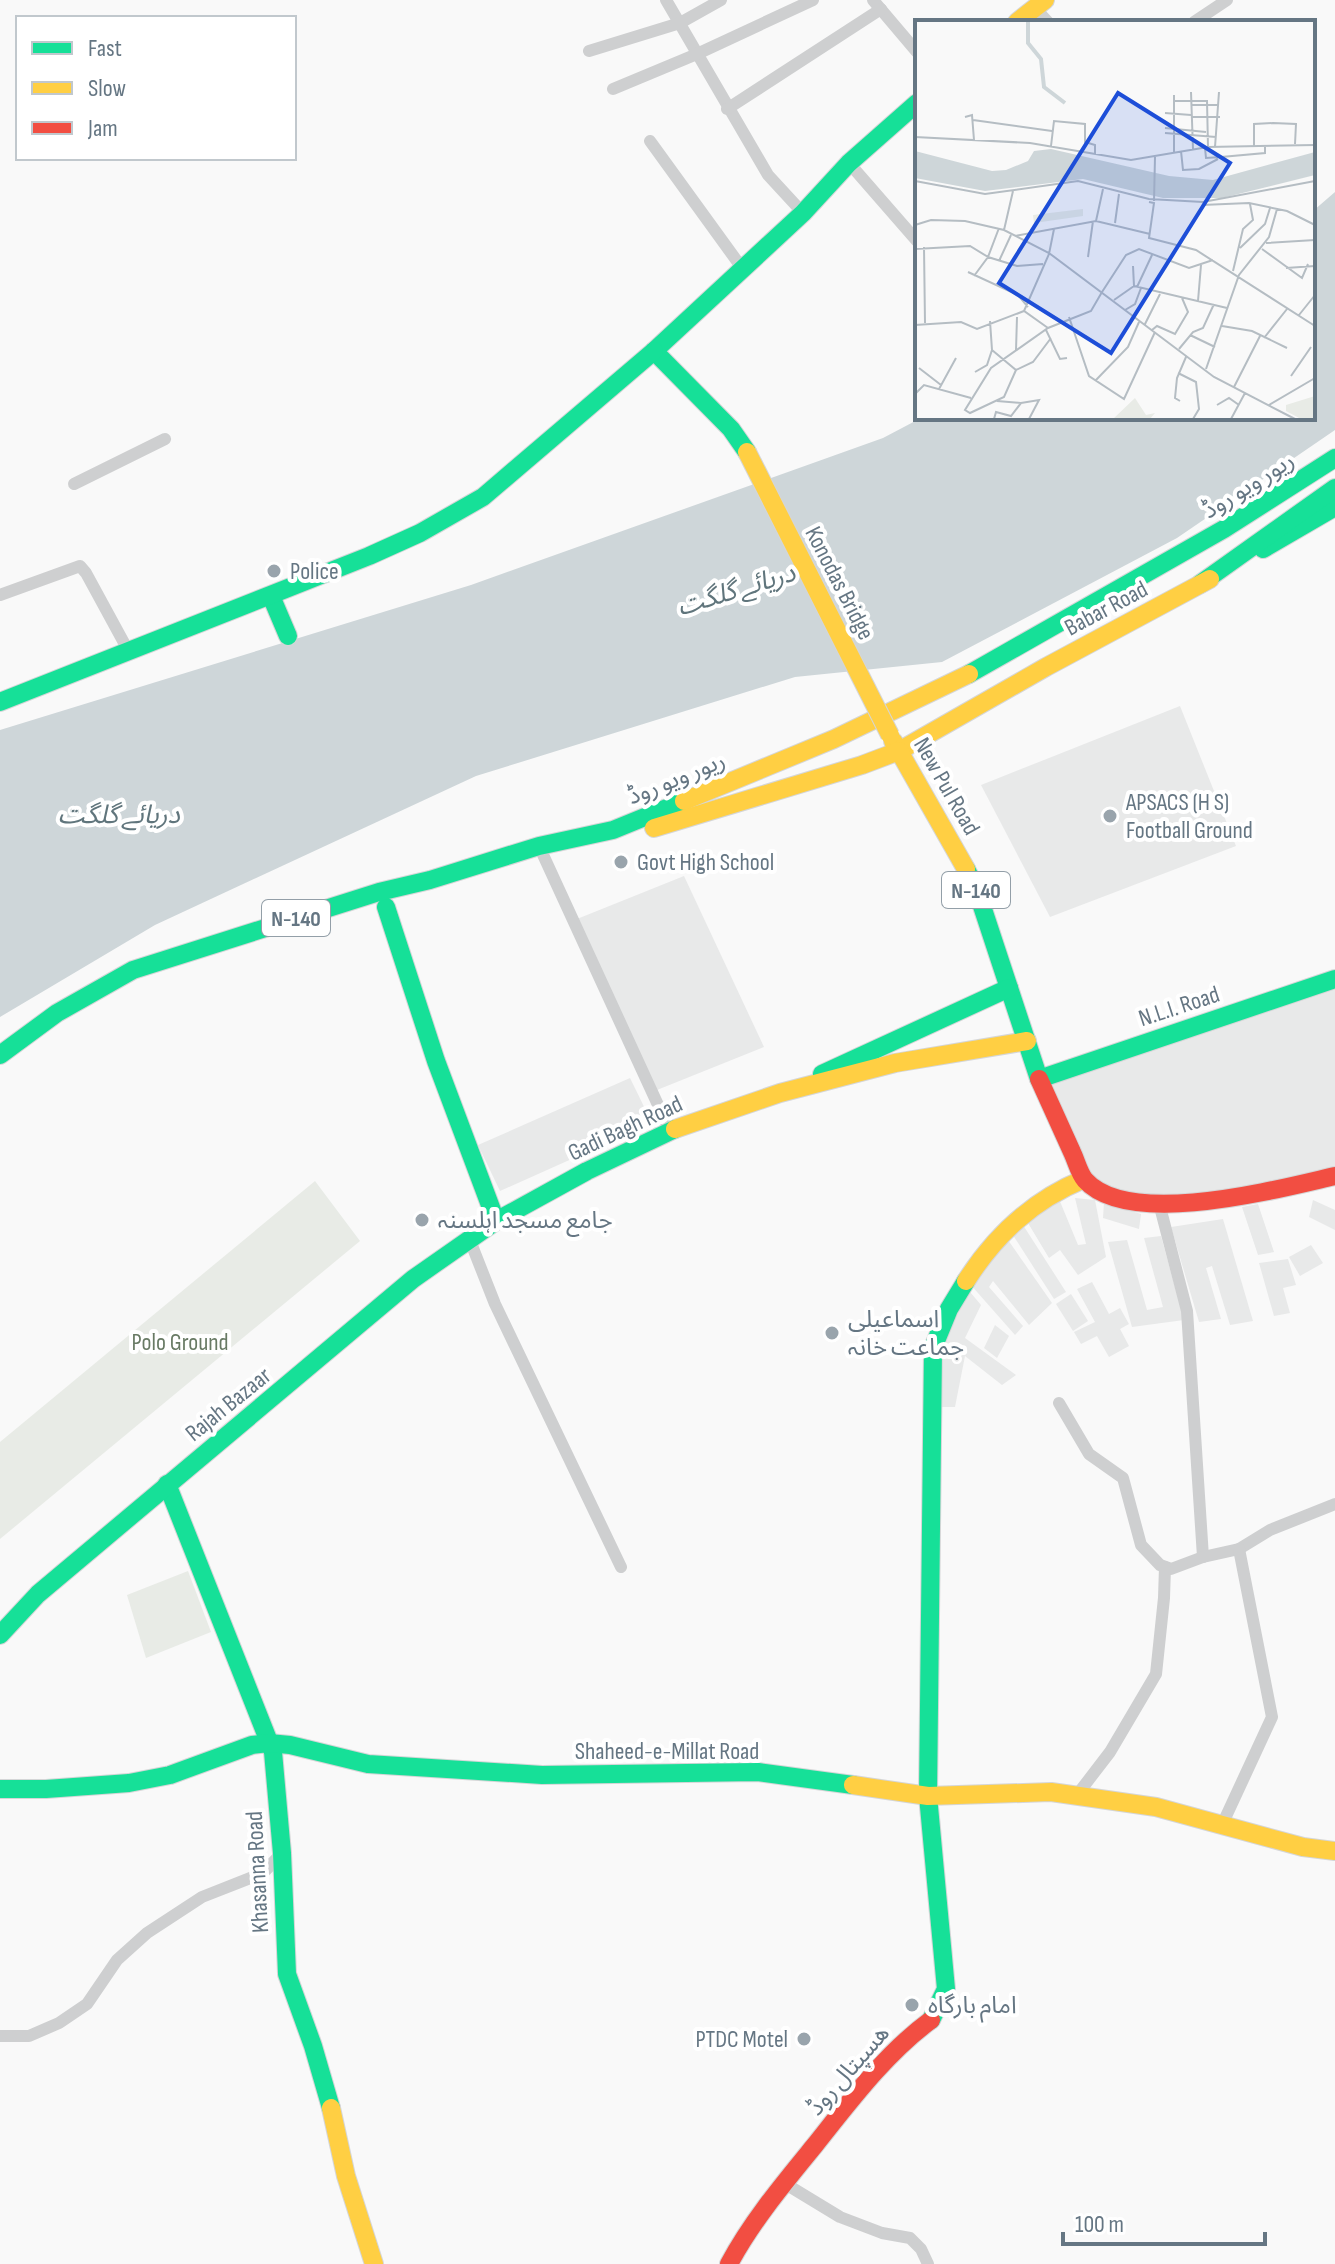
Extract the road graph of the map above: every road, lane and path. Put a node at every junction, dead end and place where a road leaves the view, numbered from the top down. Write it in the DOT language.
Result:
graph roads {
  1 [pos="666,0"];
  2 [pos="721,0"];
  3 [pos="813,0"];
  4 [pos="1226,1"];
  5 [pos="877,4"];
  6 [pos="1043,10"];
  7 [pos="1021,20"];
  8 [pos="1197,20"];
  9 [pos="1215,20"];
  10 [pos="680,23"];
  11 [pos="915,50"];
  12 [pos="589,51"];
  13 [pos="697,54"];
  14 [pos="613,89"];
  15 [pos="915,105"];
  16 [pos="727,109"];
  17 [pos="650,141"];
  18 [pos="849,163"];
  19 [pos="803,213"];
  20 [pos="915,239"];
  21 [pos="742,268"];
  22 [pos="654,351"];
  23 [pos="165,439"];
  24 [pos="1335,458"];
  25 [pos="74,484"];
  26 [pos="1335,488"];
  27 [pos="1335,507"];
  28 [pos="1200,584"];
  29 [pos="0,595"];
  30 [pos="271,596"];
  31 [pos="288,636"];
  32 [pos="129,652"];
  33 [pos="0,702"];
  34 [pos="894,743"];
  35 [pos="613,830"];
  36 [pos="539,846"];
  37 [pos="386,907"];
  38 [pos="1335,979"];
  39 [pos="1009,988"];
  40 [pos="1027,1041"];
  41 [pos="889,1043"];
  42 [pos="0,1055"];
  43 [pos="895,1063"];
  44 [pos="1039,1079"];
  45 [pos="780,1093"];
  46 [pos="670,1131"];
  47 [pos="1335,1176"];
  48 [pos="1084,1179"];
  49 [pos="1159,1203"];
  50 [pos="496,1221"];
  51 [pos="469,1238"];
  52 [pos="1059,1403"];
  53 [pos="167,1484"];
  54 [pos="1335,1504"];
  55 [pos="1239,1549"];
  56 [pos="1203,1557"];
  57 [pos="621,1567"];
  58 [pos="1165,1567"];
  59 [pos="0,1635"];
  60 [pos="269,1743"];
  61 [pos="0,1789"];
  62 [pos="1077,1795"];
  63 [pos="928,1796"];
  64 [pos="1222,1825"];
  65 [pos="1335,1851"];
  66 [pos="282,1853"];
  67 [pos="0,2036"];
  68 [pos="784,2183"];
  69 [pos="374,2264"];
  70 [pos="729,2264"];
  71 [pos="928,2264"];
  1 -- 10 [label="street"];
  2 -- 10 [label="street"];
  3 -- 13 [label="street"];
  4 -- 8 [label="street"];
  4 -- 9 [label="street"];
  5 -- 11 [label="street"];
  5 -- 16 [label="street"];
  6 -- 7 [label="main road"];
  10 -- 12 [label="street"];
  10 -- 13 [label="street"];
  13 -- 14 [label="street"];
  13 -- 16 [label="street"];
  15 -- 18 [label="main road"];
  16 -- 19 [label="street"];
  17 -- 21 [label="street"];
  18 -- 19 [label="main road"];
  18 -- 20 [label="street"];
  19 -- 21 [label="main road"];
  21 -- 22 [label="main road"];
  22 -- 30 [label="main road"];
  22 -- 34 [label="main road, Konodas Bridge, bridge"];
  23 -- 25 [label="street"];
  24 -- 35 [label="main road, ریور ویو روڈ"];
  26 -- 28 [label="main road"];
  27 -- 28 [label="main road, Babar Road"];
  28 -- 34 [label="main road, Babar Road"];
  29 -- 32 [label="street"];
  30 -- 31 [label="main road"];
  30 -- 32 [label="main road"];
  32 -- 33 [label="main road"];
  34 -- 35 [label="main road, N-140"];
  34 -- 39 [label="main road, New Pul Road / N-140"];
  35 -- 36 [label="main road, ریور ویو روڈ / N-140"];
  36 -- 42 [label="main road, ریور ویو روڈ / N-140"];
  36 -- 46 [label="street"];
  37 -- 50 [label="main road"];
  38 -- 44 [label="main road, N.L.I. Road"];
  39 -- 40 [label="main road, New Pul Road / N-140"];
  39 -- 41 [label="main road, Gadi Bagh Road"];
  40 -- 43 [label="main road, Gadi Bagh Road"];
  40 -- 44 [label="main road, N-140"];
  41 -- 43 [label="main road"];
  41 -- 45 [label="main road, Gadi Bagh Road"];
  43 -- 45 [label="main road, Gadi Bagh Road"];
  44 -- 48 [label="main road"];
  45 -- 46 [label="main road, Gadi Bagh Road"];
  46 -- 50 [label="main road, Gadi Bagh Road"];
  47 -- 49 [label="main road"];
  48 -- 49 [label="main road"];
  48 -- 63 [label="main road, ھسپتال روڈ"];
  49 -- 56 [label="street"];
  50 -- 51 [label="main road, Rajah Bazaar"];
  51 -- 53 [label="main road, Rajah Bazaar"];
  51 -- 57 [label="street"];
  52 -- 58 [label="street"];
  53 -- 59 [label="main road, Rajah Bazaar"];
  53 -- 60 [label="main road, Khasanna Road"];
  54 -- 55 [label="street"];
  55 -- 56 [label="street"];
  55 -- 64 [label="street"];
  56 -- 58 [label="street"];
  58 -- 62 [label="street"];
  60 -- 61 [label="main road, Shaheed-e-Millat Road"];
  60 -- 63 [label="main road, Shaheed-e-Millat Road"];
  60 -- 66 [label="main road, Khasanna Road"];
  62 -- 63 [label="main road, Shaheed-e-Millat Road"];
  62 -- 64 [label="main road, Shaheed-e-Millat Road"];
  63 -- 68 [label="main road, ھسپتال روڈ"];
  64 -- 65 [label="main road, Shaheed-e-Millat Road"];
  66 -- 67 [label="street"];
  66 -- 69 [label="main road, Khasanna Road"];
  68 -- 70 [label="main road, ھسپتال روڈ"];
  68 -- 71 [label="street"];
}
